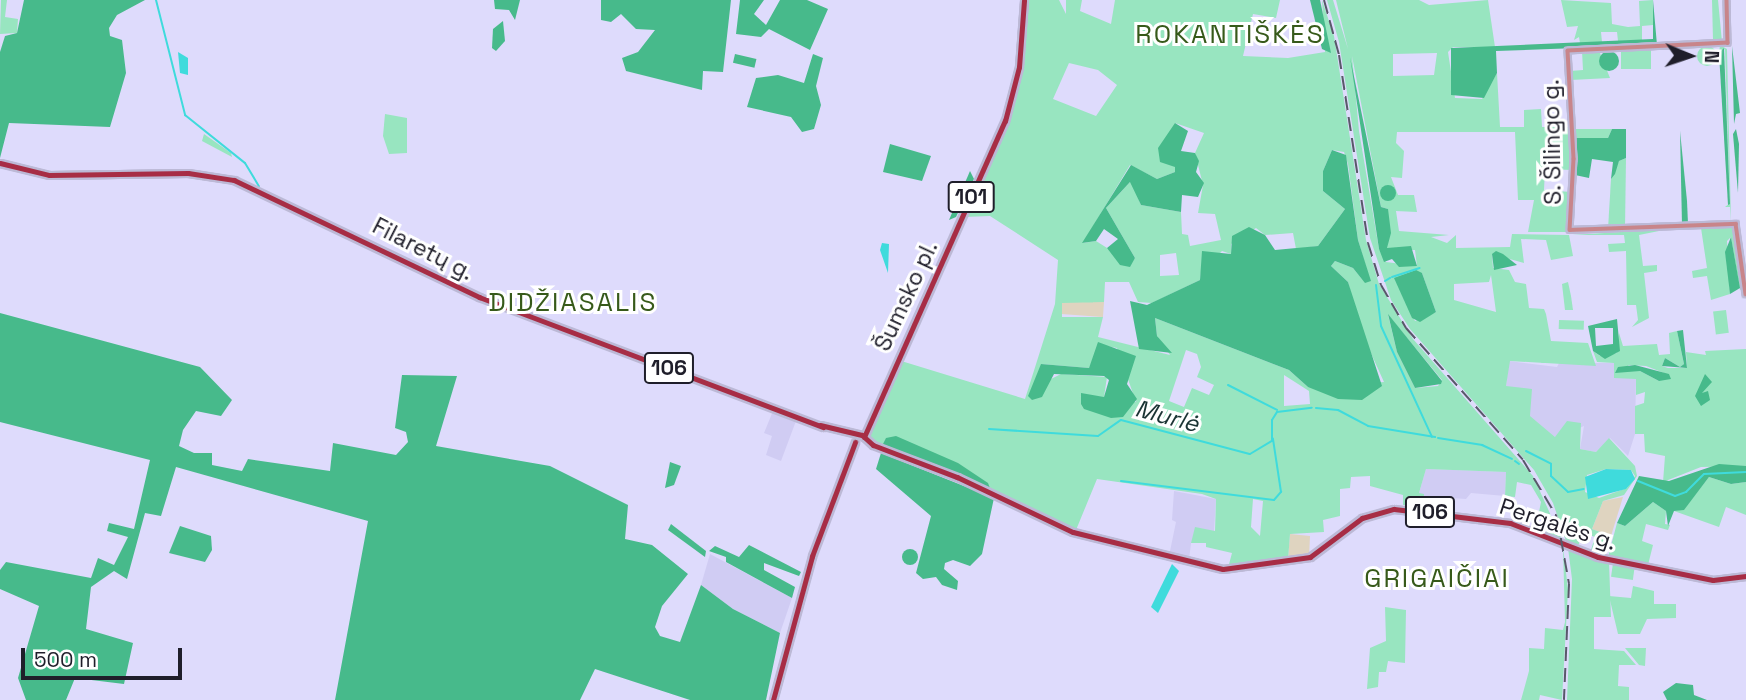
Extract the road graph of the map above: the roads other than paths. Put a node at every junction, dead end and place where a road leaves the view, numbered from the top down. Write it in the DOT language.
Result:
graph roads {
  1 [pos="1024,0"];
  2 [pos="1727,0"];
  3 [pos="2,164"];
  4 [pos="1746,294"];
  5 [pos="860,440"];
  6 [pos="1746,576"];
  7 [pos="773,700"];
  1 -- 5 [label="main road, Šumsko pl. / 101"];
  2 -- 4 [label="street, S. Šilingo g."];
  3 -- 5 [label="main road, Filaretų g. / 106"];
  5 -- 6 [label="main road, Pergalės g. / 106"];
  5 -- 7 [label="main road, Šumsko pl. / 101"];
}
